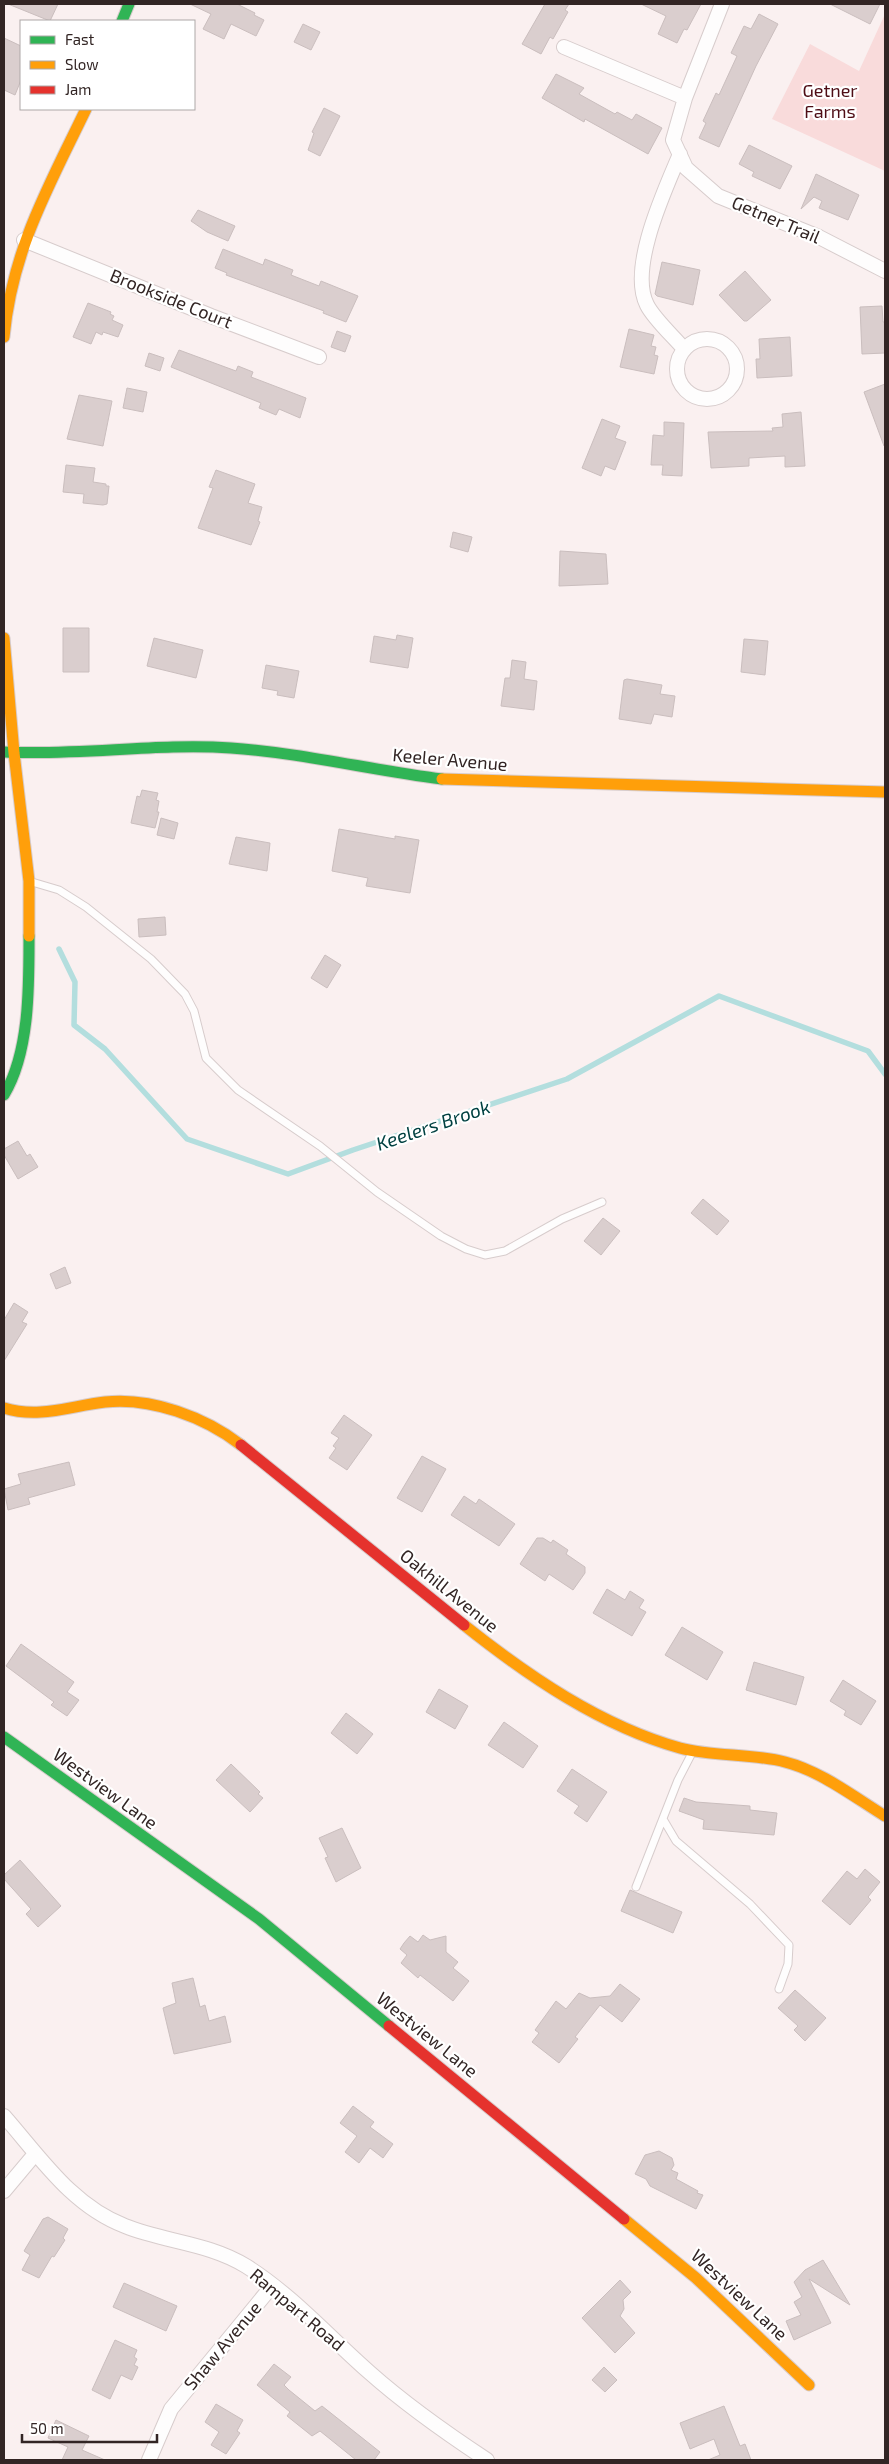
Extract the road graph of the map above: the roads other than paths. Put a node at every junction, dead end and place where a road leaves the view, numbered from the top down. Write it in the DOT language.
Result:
graph roads {
  1 [pos="128,4"];
  2 [pos="722,4"];
  3 [pos="122,20"];
  4 [pos="564,47"];
  5 [pos="685,98"];
  6 [pos="86,110"];
  7 [pos="680,154"];
  8 [pos="24,240"];
  9 [pos="885,271"];
  10 [pos="7,286"];
  11 [pos="4,337"];
  12 [pos="684,349"];
  13 [pos="320,357"];
  14 [pos="4,638"];
  15 [pos="9,752"];
  16 [pos="885,792"];
  17 [pos="29,881"];
  18 [pos="4,1095"];
  19 [pos="602,1202"];
  20 [pos="4,1408"];
  21 [pos="4,1737"];
  22 [pos="694,1750"];
  23 [pos="885,1816"];
  24 [pos="663,1819"];
  25 [pos="636,1886"];
  26 [pos="779,1989"];
  27 [pos="4,2116"];
  28 [pos="35,2154"];
  29 [pos="4,2191"];
  30 [pos="272,2286"];
  31 [pos="810,2385"];
  32 [pos="149,2460"];
  33 [pos="487,2460"];
  1 -- 3 [label="street"];
  2 -- 5 [label="street, Getner Trail"];
  4 -- 5 [label="street"];
  5 -- 7 [label="street, Getner Trail"];
  6 -- 8 [label="street"];
  7 -- 9 [label="street, Getner Trail"];
  7 -- 12 [label="street"];
  8 -- 10 [label="street"];
  8 -- 13 [label="street, Brookside Court"];
  10 -- 11 [label="street"];
  12 -- 12 [label="street"];
  14 -- 15 [label="street"];
  15 -- 16 [label="street, Keeler Avenue"];
  15 -- 17 [label="street"];
  17 -- 18 [label="street"];
  17 -- 19 [label="lane"];
  20 -- 22 [label="street, Oakhill Avenue"];
  21 -- 31 [label="street, Westview Lane"];
  22 -- 23 [label="street, Oakhill Avenue"];
  22 -- 24 [label="lane"];
  24 -- 25 [label="lane"];
  24 -- 26 [label="lane"];
  27 -- 28 [label="street, Rampart Road"];
  28 -- 29 [label="street"];
  28 -- 30 [label="street, Rampart Road"];
  30 -- 32 [label="street, Shaw Avenue"];
  30 -- 33 [label="street, Rampart Road"];
}
